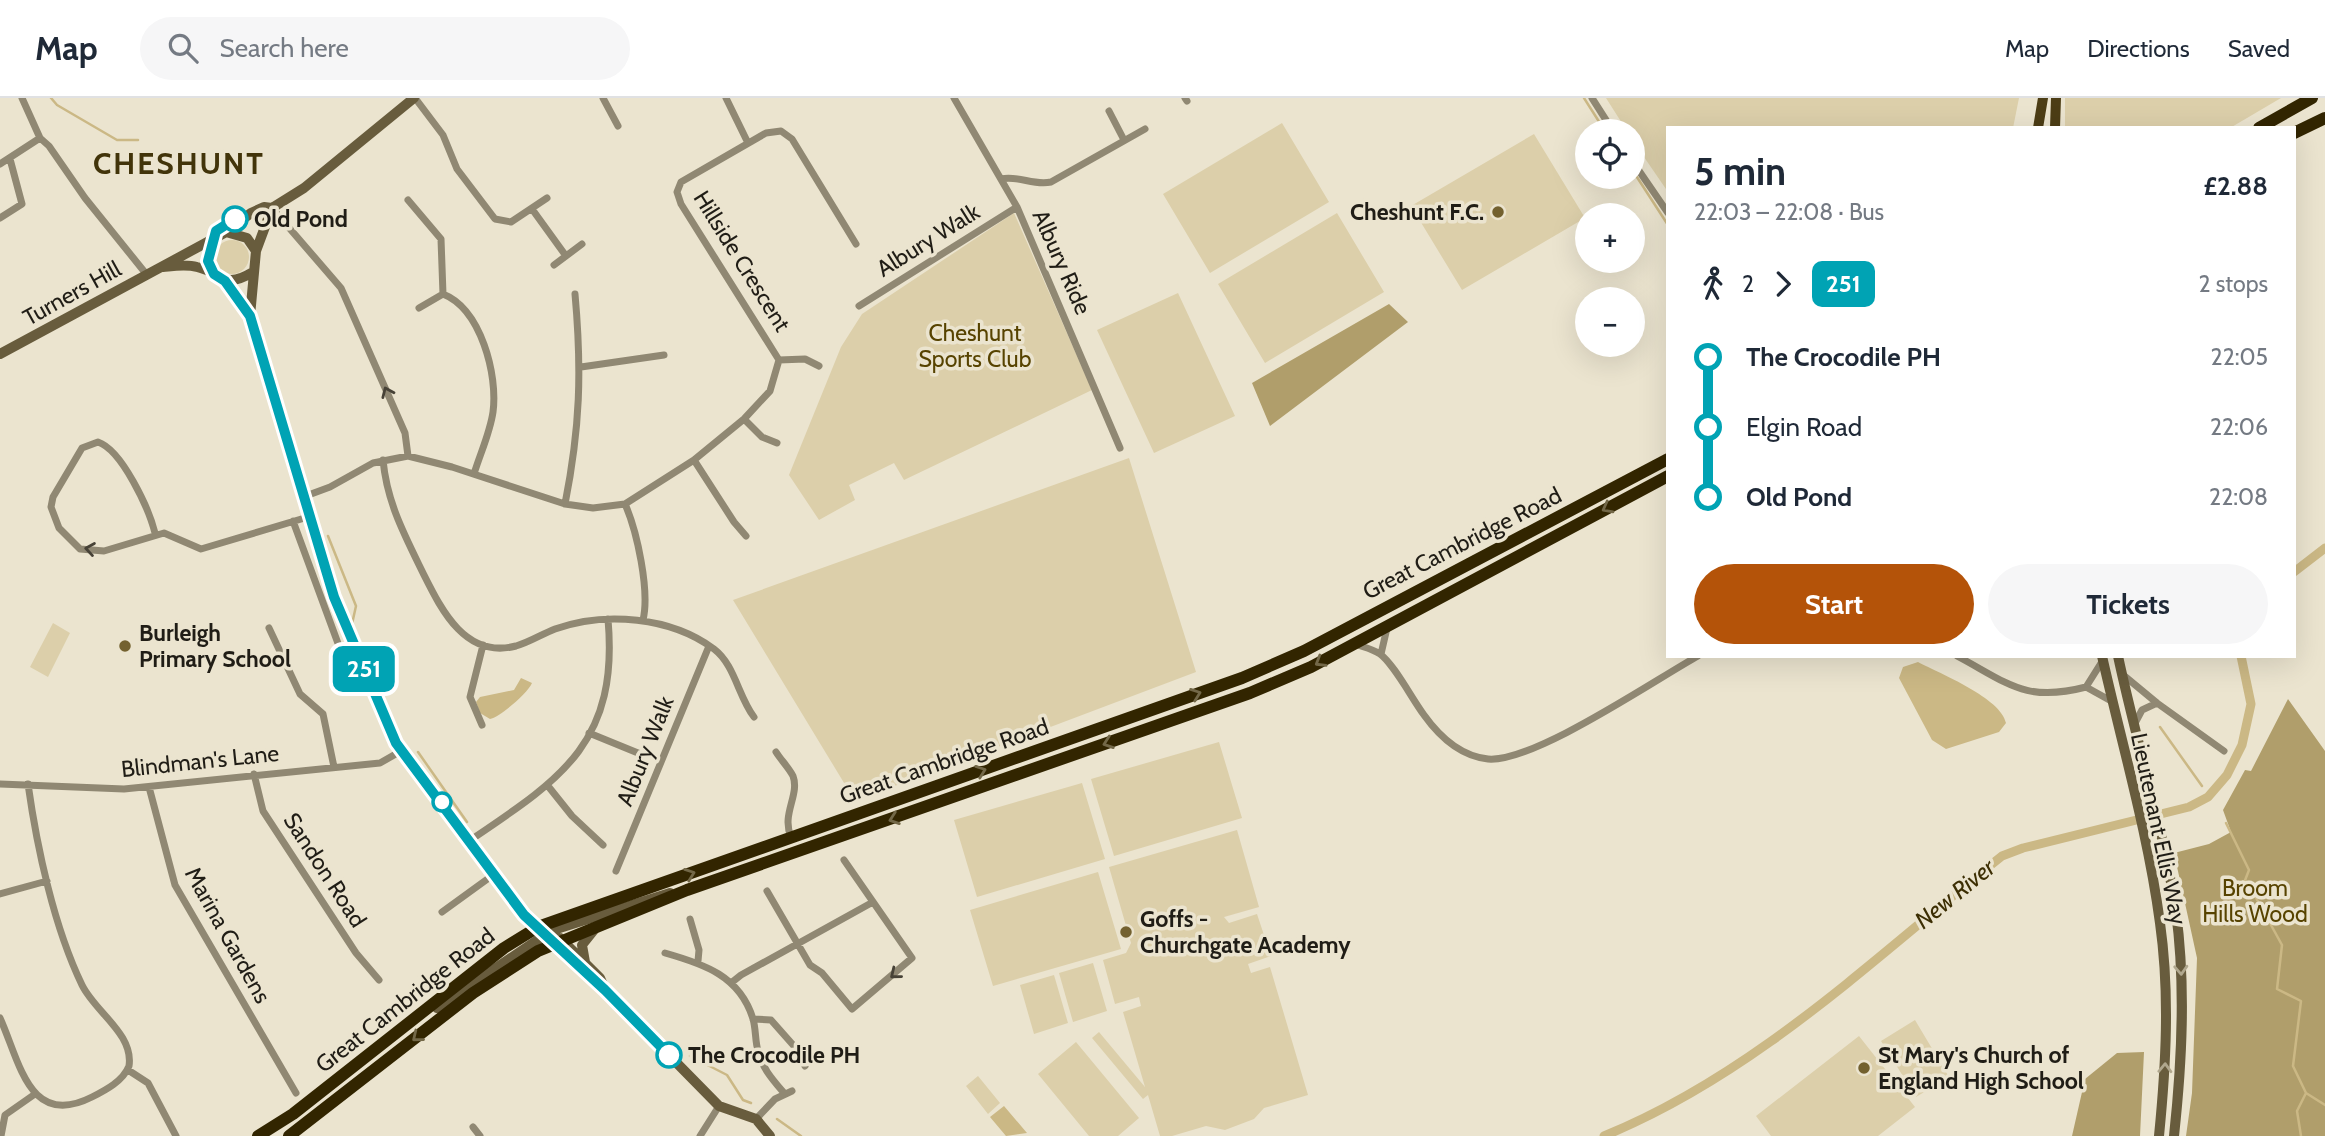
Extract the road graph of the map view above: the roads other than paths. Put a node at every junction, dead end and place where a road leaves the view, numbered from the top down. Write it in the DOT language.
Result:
graph roads {
  1 [pos="22,98"];
  2 [pos="415,98"];
  3 [pos="603,98"];
  4 [pos="726,98"];
  5 [pos="954,98"];
  6 [pos="1592,98"];
  7 [pos="2043,98"];
  8 [pos="2056,98"];
  9 [pos="2312,98"];
  10 [pos="1109,111"];
  11 [pos="2325,118"];
  12 [pos="1605,119"];
  13 [pos="618,126"];
  14 [pos="2038,126"];
  15 [pos="2055,126"];
  16 [pos="2263,126"];
  17 [pos="1145,129"];
  18 [pos="2296,131"];
  19 [pos="40,138"];
  20 [pos="1125,140"];
  21 [pos="748,143"];
  22 [pos="10,159"];
  23 [pos="0,164"];
  24 [pos="1001,179"];
  25 [pos="1645,179"];
  26 [pos="547,198"];
  27 [pos="408,200"];
  28 [pos="1017,207"];
  29 [pos="272,208"];
  30 [pos="532,209"];
  31 [pos="1666,210"];
  32 [pos="0,218"];
  33 [pos="226,232"];
  34 [pos="212,239"];
  35 [pos="582,244"];
  36 [pos="856,244"];
  37 [pos="256,251"];
  38 [pos="566,256"];
  39 [pos="554,265"];
  40 [pos="162,267"];
  41 [pos="253,272"];
  42 [pos="214,274"];
  43 [pos="147,275"];
  44 [pos="225,281"];
  45 [pos="443,294"];
  46 [pos="575,294"];
  47 [pos="859,306"];
  48 [pos="419,308"];
  49 [pos="250,316"];
  50 [pos="0,354"];
  51 [pos="664,355"];
  52 [pos="779,359"];
  53 [pos="581,366"];
  54 [pos="819,366"];
  55 [pos="744,419"];
  56 [pos="777,443"];
  57 [pos="1120,448"];
  58 [pos="408,456"];
  59 [pos="383,460"];
  60 [pos="694,460"];
  61 [pos="1666,460"];
  62 [pos="474,474"];
  63 [pos="1666,478"];
  64 [pos="303,498"];
  65 [pos="565,504"];
  66 [pos="625,504"];
  67 [pos="308,517"];
  68 [pos="293,522"];
  69 [pos="155,533"];
  70 [pos="746,536"];
  71 [pos="608,619"];
  72 [pos="643,620"];
  73 [pos="1388,623"];
  74 [pos="269,628"];
  75 [pos="1351,643"];
  76 [pos="483,645"];
  77 [pos="709,646"];
  78 [pos="1381,654"];
  79 [pos="1695,658"];
  80 [pos="1960,658"];
  81 [pos="2102,658"];
  82 [pos="2118,658"];
  83 [pos="360,660"];
  84 [pos="2121,673"];
  85 [pos="2086,687"];
  86 [pos="2113,702"];
  87 [pos="2157,704"];
  88 [pos="754,717"];
  89 [pos="482,725"];
  90 [pos="2134,725"];
  91 [pos="589,733"];
  92 [pos="401,751"];
  93 [pos="2224,751"];
  94 [pos="776,752"];
  95 [pos="638,753"];
  96 [pos="334,767"];
  97 [pos="254,774"];
  98 [pos="0,784"];
  99 [pos="28,784"];
  100 [pos="548,786"];
  101 [pos="149,787"];
  102 [pos="791,837"];
  103 [pos="469,841"];
  104 [pos="603,845"];
  105 [pos="844,860"];
  106 [pos="616,871"];
  107 [pos="493,875"];
  108 [pos="47,881"];
  109 [pos="687,890"];
  110 [pos="767,891"];
  111 [pos="0,894"];
  112 [pos="873,902"];
  113 [pos="442,912"];
  114 [pos="690,919"];
  115 [pos="606,921"];
  116 [pos="549,934"];
  117 [pos="797,943"];
  118 [pos="665,953"];
  119 [pos="698,961"];
  120 [pos="585,963"];
  121 [pos="379,980"];
  122 [pos="731,984"];
  123 [pos="605,990"];
  124 [pos="0,1018"];
  125 [pos="753,1019"];
  126 [pos="804,1066"];
  127 [pos="128,1070"];
  128 [pos="296,1093"];
  129 [pos="35,1094"];
  130 [pos="719,1106"];
  131 [pos="756,1119"];
  132 [pos="473,1127"];
  133 [pos="1,1136"];
  134 [pos="176,1136"];
  135 [pos="258,1136"];
  136 [pos="289,1136"];
  137 [pos="480,1136"];
  138 [pos="699,1136"];
  139 [pos="770,1136"];
  140 [pos="2158,1136"];
  141 [pos="2174,1136"];
  1 -- 19 [label="street"];
  2 -- 29 [label="main road"];
  2 -- 30 [label="street"];
  3 -- 13 [label="street"];
  4 -- 21 [label="street"];
  5 -- 24 [label="street, Albury Ride"];
  6 -- 12 [label="street"];
  7 -- 14 [label="main road"];
  8 -- 15 [label="main road"];
  9 -- 16 [label="highway"];
  10 -- 20 [label="street"];
  11 -- 18 [label="highway"];
  17 -- 20 [label="street"];
  19 -- 22 [label="street"];
  19 -- 43 [label="street"];
  20 -- 24 [label="street"];
  21 -- 36 [label="street, Hillside Crescent"];
  21 -- 52 [label="street, Hillside Crescent"];
  22 -- 23 [label="street"];
  22 -- 32 [label="street"];
  24 -- 28 [label="street, Albury Ride"];
  25 -- 31 [label="street"];
  26 -- 30 [label="street"];
  27 -- 45 [label="street"];
  28 -- 47 [label="street, Albury Walk"];
  28 -- 57 [label="street, Albury Ride"];
  29 -- 33 [label="main road"];
  29 -- 37 [label="main road"];
  58 -- 29 [label="street, one-way"];
  30 -- 38 [label="street"];
  33 -- 34 [label="main road"];
  33 -- 37 [label="main road"];
  34 -- 40 [label="main road, Turners Hill"];
  34 -- 42 [label="main road"];
  35 -- 38 [label="street"];
  37 -- 41 [label="main road"];
  38 -- 39 [label="street"];
  40 -- 42 [label="main road, Turners Hill"];
  40 -- 43 [label="main road, Turners Hill"];
  41 -- 44 [label="main road"];
  41 -- 49 [label="main road"];
  42 -- 44 [label="main road"];
  43 -- 50 [label="main road, Turners Hill"];
  44 -- 49 [label="main road"];
  45 -- 48 [label="street"];
  45 -- 62 [label="street"];
  46 -- 53 [label="street"];
  49 -- 64 [label="main road"];
  51 -- 53 [label="street"];
  52 -- 54 [label="street"];
  52 -- 55 [label="street"];
  53 -- 65 [label="street"];
  55 -- 56 [label="street"];
  55 -- 60 [label="street"];
  58 -- 59 [label="street"];
  58 -- 62 [label="street"];
  59 -- 64 [label="street"];
  59 -- 76 [label="street"];
  60 -- 66 [label="street"];
  60 -- 70 [label="street"];
  102 -- 61 [label="highway, Great Cambridge Road, one-way"];
  62 -- 65 [label="street"];
  63 -- 73 [label="highway, Great Cambridge Road, one-way"];
  64 -- 67 [label="main road"];
  65 -- 66 [label="street"];
  66 -- 72 [label="street"];
  67 -- 68 [label="street"];
  67 -- 83 [label="main road"];
  68 -- 69 [label="street"];
  68 -- 83 [label="street"];
  69 -- 69 [label="street, one-way"];
  71 -- 72 [label="street"];
  71 -- 76 [label="street"];
  71 -- 91 [label="street"];
  72 -- 77 [label="street"];
  73 -- 75 [label="highway, Great Cambridge Road"];
  73 -- 78 [label="street"];
  74 -- 96 [label="street"];
  75 -- 78 [label="street"];
  75 -- 109 [label="highway, Great Cambridge Road, one-way"];
  76 -- 89 [label="street"];
  77 -- 88 [label="street"];
  77 -- 106 [label="street, Albury Walk"];
  78 -- 79 [label="street"];
  80 -- 85 [label="street"];
  81 -- 85 [label="street"];
  81 -- 86 [label="main road, Lieutenant Ellis Way"];
  82 -- 84 [label="main road, Lieutenant Ellis Way"];
  83 -- 92 [label="main road"];
  84 -- 87 [label="street"];
  84 -- 90 [label="main road, Lieutenant Ellis Way"];
  85 -- 86 [label="street"];
  140 -- 86 [label="main road, Lieutenant Ellis Way, one-way"];
  87 -- 90 [label="street"];
  87 -- 93 [label="street"];
  90 -- 141 [label="main road, Lieutenant Ellis Way, one-way"];
  91 -- 95 [label="street"];
  91 -- 100 [label="street"];
  92 -- 96 [label="street, Blindman's Lane"];
  92 -- 103 [label="main road"];
  94 -- 102 [label="street"];
  96 -- 97 [label="street, Blindman's Lane"];
  97 -- 101 [label="street, Blindman's Lane"];
  97 -- 121 [label="street, Sandon Road"];
  98 -- 99 [label="street, Blindman's Lane"];
  99 -- 101 [label="street, Blindman's Lane"];
  99 -- 108 [label="street"];
  100 -- 103 [label="street"];
  100 -- 104 [label="street"];
  101 -- 128 [label="street, Marina Gardens"];
  116 -- 102 [label="highway, Great Cambridge Road, one-way"];
  103 -- 107 [label="main road"];
  105 -- 112 [label="street"];
  107 -- 113 [label="street"];
  107 -- 116 [label="main road"];
  108 -- 111 [label="street"];
  108 -- 127 [label="street"];
  109 -- 115 [label="highway, Great Cambridge Road"];
  109 -- 116 [label="main road"];
  110 -- 117 [label="street"];
  112 -- 117 [label="street"];
  112 -- 117 [label="street, one-way"];
  114 -- 119 [label="street"];
  115 -- 116 [label="highway, Great Cambridge Road"];
  115 -- 120 [label="main road"];
  116 -- 120 [label="main road"];
  116 -- 123 [label="main road"];
  116 -- 135 [label="highway, Great Cambridge Road"];
  116 -- 136 [label="highway, Great Cambridge Road, one-way"];
  117 -- 122 [label="street"];
  118 -- 119 [label="street"];
  119 -- 122 [label="street"];
  120 -- 123 [label="main road"];
  122 -- 125 [label="street"];
  123 -- 130 [label="main road"];
  124 -- 129 [label="street"];
  125 -- 126 [label="street"];
  125 -- 131 [label="street"];
  127 -- 129 [label="street"];
  127 -- 134 [label="street"];
  129 -- 133 [label="street"];
  130 -- 131 [label="main road"];
  130 -- 138 [label="street"];
  131 -- 139 [label="main road"];
  132 -- 137 [label="street"];
}
